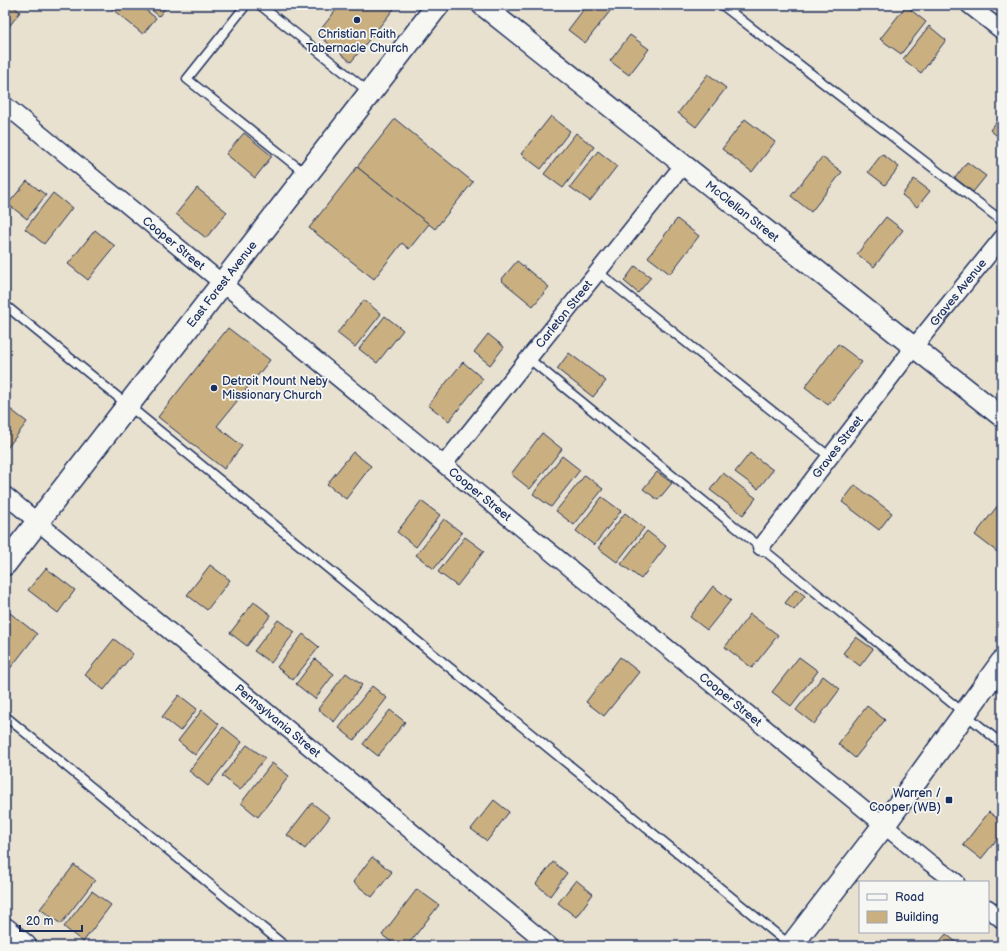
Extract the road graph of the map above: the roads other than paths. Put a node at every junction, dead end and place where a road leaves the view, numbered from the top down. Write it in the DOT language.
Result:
graph roads {
  1 [pos="246,5"];
  2 [pos="260,5"];
  3 [pos="438,5"];
  4 [pos="482,5"];
  5 [pos="722,5"];
  6 [pos="969,5"];
  7 [pos="1002,31"];
  8 [pos="370,93"];
  9 [pos="5,105"];
  10 [pos="684,164"];
  11 [pos="307,174"];
  12 [pos="1002,222"];
  13 [pos="1002,238"];
  14 [pos="598,272"];
  15 [pos="222,282"];
  16 [pos="5,305"];
  17 [pos="914,347"];
  18 [pos="528,358"];
  19 [pos="128,405"];
  20 [pos="1002,417"];
  21 [pos="830,457"];
  22 [pos="444,464"];
  23 [pos="5,495"];
  24 [pos="38,522"];
  25 [pos="761,547"];
  26 [pos="5,564"];
  27 [pos="1002,662"];
  28 [pos="964,714"];
  29 [pos="5,716"];
  30 [pos="1002,744"];
  31 [pos="884,824"];
  32 [pos="955,881"];
  33 [pos="989,909"];
  34 [pos="1002,920"];
  35 [pos="5,929"];
  36 [pos="25,946"];
  37 [pos="285,946"];
  38 [pos="550,946"];
  39 [pos="791,946"];
  1 -- 11 [label="lane"];
  2 -- 8 [label="lane"];
  3 -- 8 [label="main road, East Forest Avenue"];
  4 -- 10 [label="street, McClellan Street"];
  5 -- 12 [label="lane"];
  6 -- 7 [label="street"];
  8 -- 11 [label="main road, East Forest Avenue"];
  9 -- 15 [label="street, Cooper Street"];
  10 -- 14 [label="street, Carleton Street"];
  10 -- 17 [label="street, McClellan Street"];
  11 -- 15 [label="main road, East Forest Avenue"];
  13 -- 17 [label="street, Graves Avenue"];
  14 -- 18 [label="street, Carleton Street"];
  14 -- 21 [label="lane"];
  15 -- 19 [label="main road, East Forest Avenue"];
  15 -- 22 [label="street, Cooper Street"];
  16 -- 19 [label="lane"];
  17 -- 20 [label="street, McClellan Street"];
  17 -- 21 [label="street, Graves Street"];
  18 -- 22 [label="street, Carleton Street"];
  18 -- 25 [label="lane"];
  19 -- 24 [label="main road, East Forest Avenue"];
  19 -- 39 [label="lane"];
  21 -- 25 [label="street, Graves Street"];
  22 -- 31 [label="street, Cooper Street"];
  23 -- 24 [label="street, Pennsylvania Street"];
  24 -- 26 [label="main road, East Forest Avenue"];
  24 -- 38 [label="street, Pennsylvania Street"];
  25 -- 28 [label="lane"];
  27 -- 28 [label="main road"];
  28 -- 30 [label="lane"];
  28 -- 31 [label="main road"];
  29 -- 37 [label="lane"];
  31 -- 32 [label="street, Cooper Street"];
  31 -- 39 [label="main road"];
  33 -- 34 [label="street"];
  35 -- 36 [label="main road"];
}
